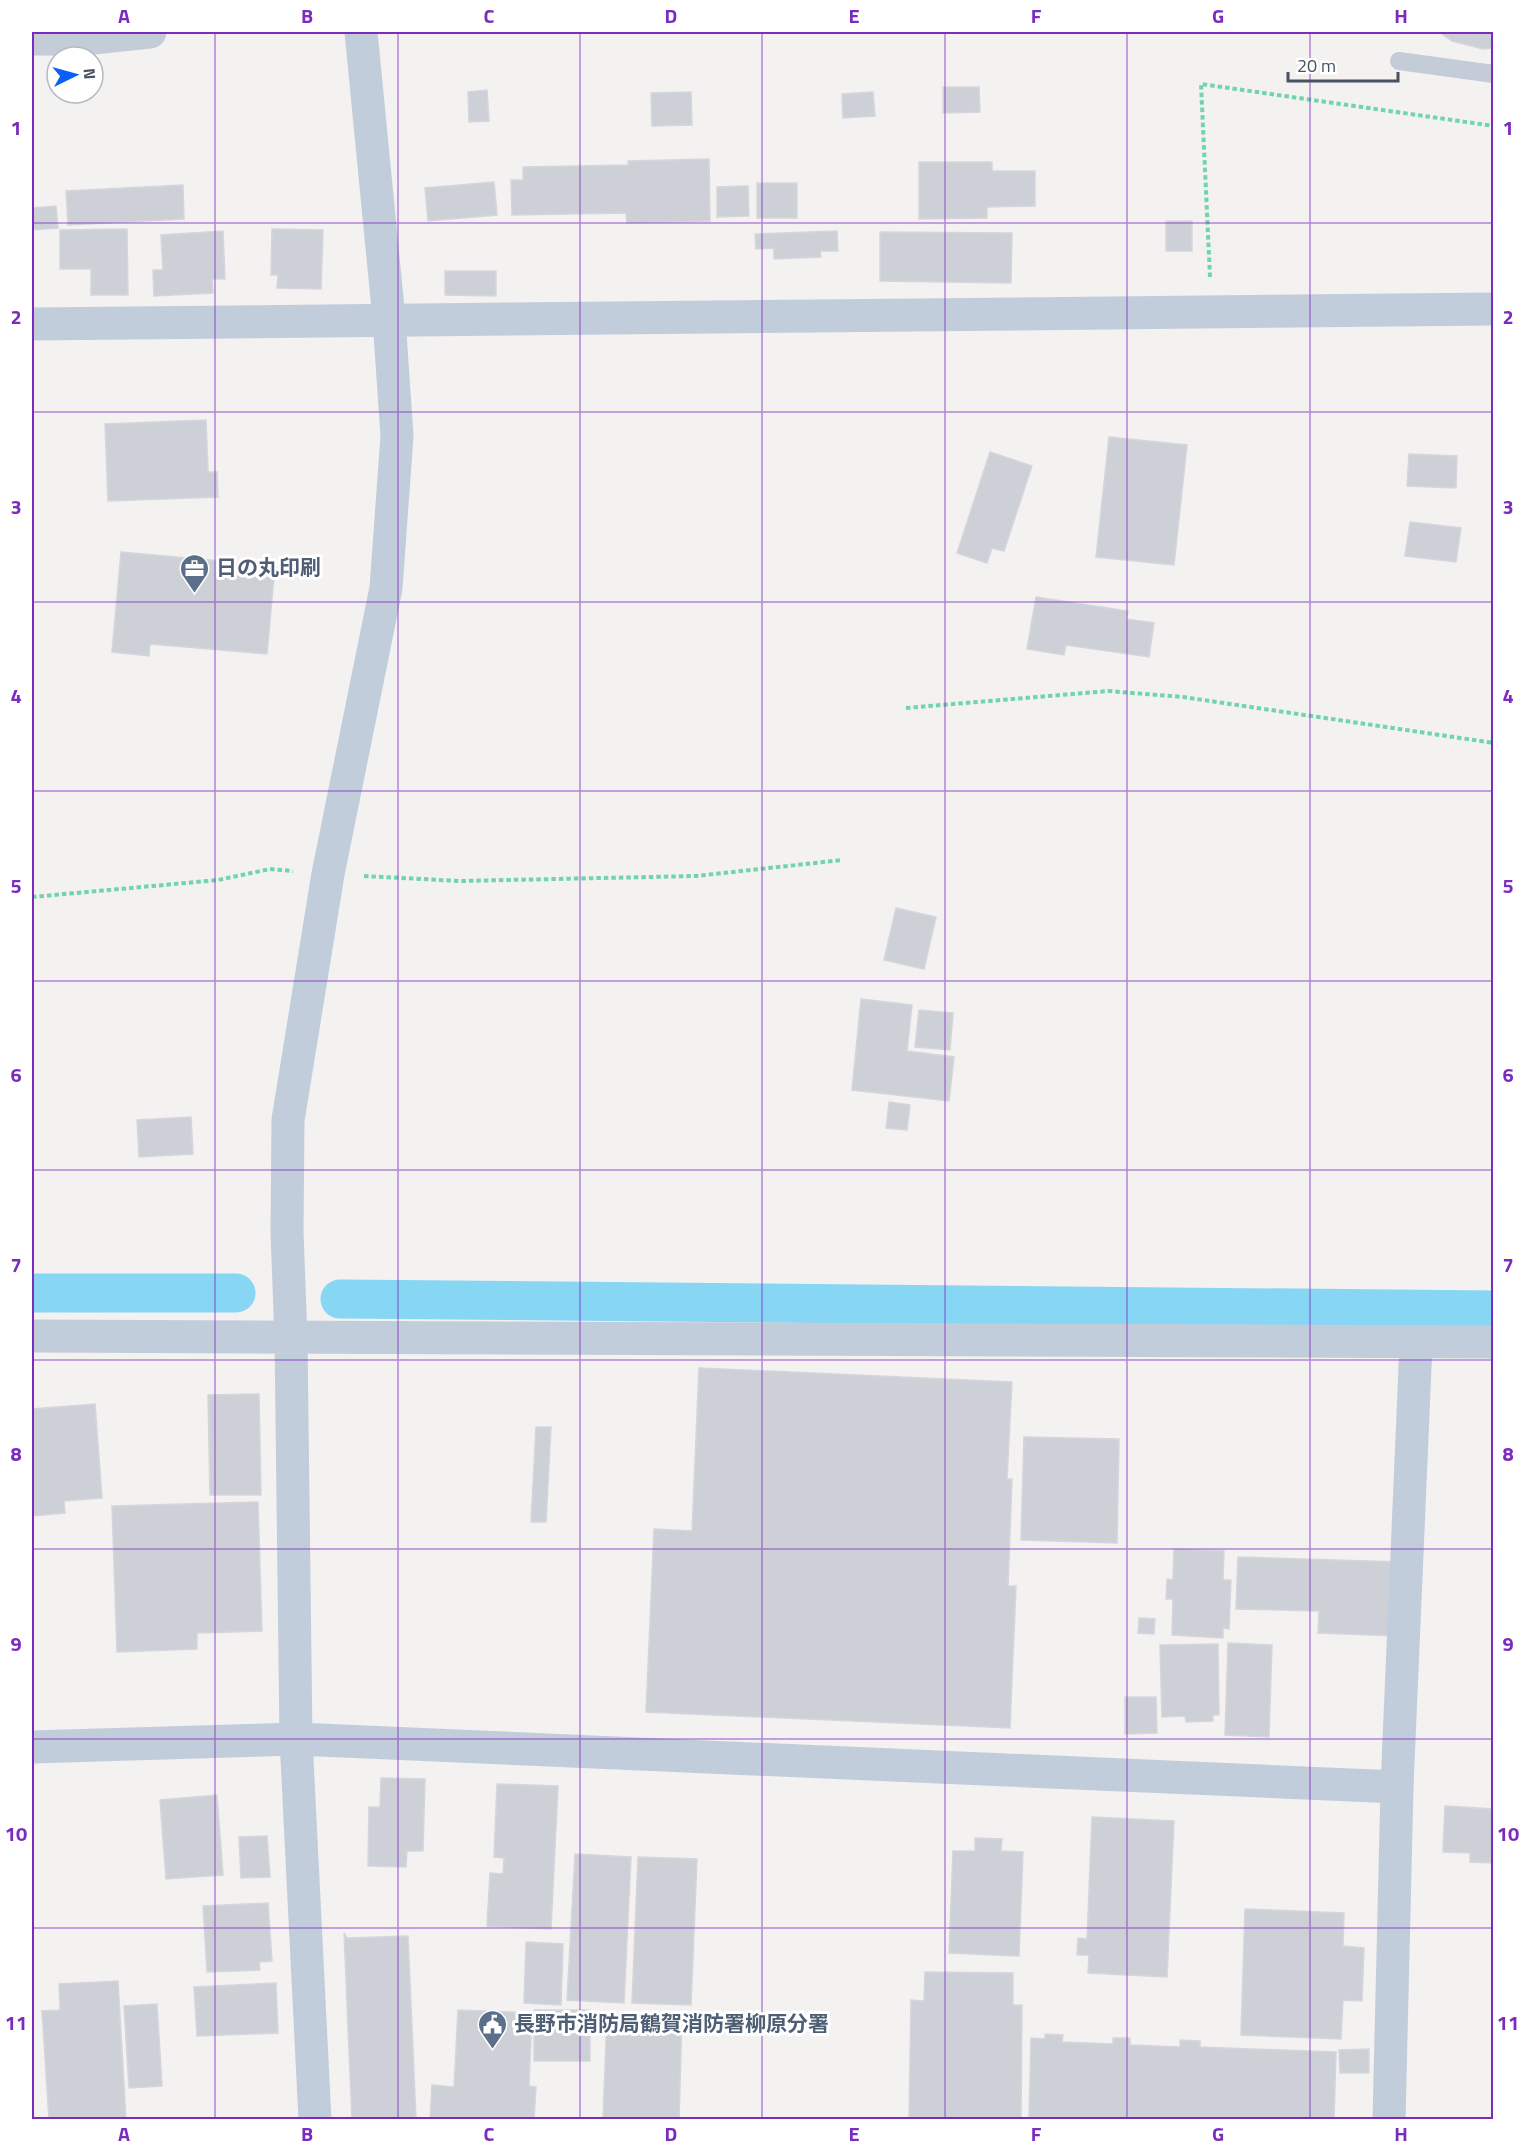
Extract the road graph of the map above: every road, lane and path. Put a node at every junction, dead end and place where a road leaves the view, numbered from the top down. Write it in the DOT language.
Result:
graph roads {
  1 [pos="150,32"];
  2 [pos="361,32"];
  3 [pos="32,39"];
  4 [pos="1398,61"];
  5 [pos="1494,74"];
  6 [pos="1494,126"];
  7 [pos="1494,309"];
  8 [pos="1211,314"];
  9 [pos="389,319"];
  10 [pos="32,324"];
  11 [pos="906,708"];
  12 [pos="1494,743"];
  13 [pos="842,860"];
  14 [pos="328,874"];
  15 [pos="32,897"];
  16 [pos="32,1336"];
  17 [pos="291,1339"];
  18 [pos="1494,1342"];
  19 [pos="1416,1344"];
  20 [pos="296,1739"];
  21 [pos="32,1747"];
  22 [pos="1397,1787"];
  23 [pos="315,2120"];
  24 [pos="1389,2120"];
  1 -- 3 [label="street"];
  2 -- 9 [label="street"];
  4 -- 5 [label="lane"];
  6 -- 8 [label="path"];
  7 -- 8 [label="street"];
  8 -- 9 [label="street"];
  9 -- 10 [label="street"];
  9 -- 14 [label="street"];
  11 -- 12 [label="path"];
  13 -- 14 [label="path"];
  14 -- 15 [label="path"];
  14 -- 17 [label="street"];
  16 -- 17 [label="street"];
  17 -- 19 [label="street"];
  17 -- 20 [label="street"];
  18 -- 19 [label="street"];
  19 -- 22 [label="street"];
  20 -- 21 [label="street"];
  20 -- 22 [label="street"];
  20 -- 23 [label="street"];
  22 -- 24 [label="street"];
}
